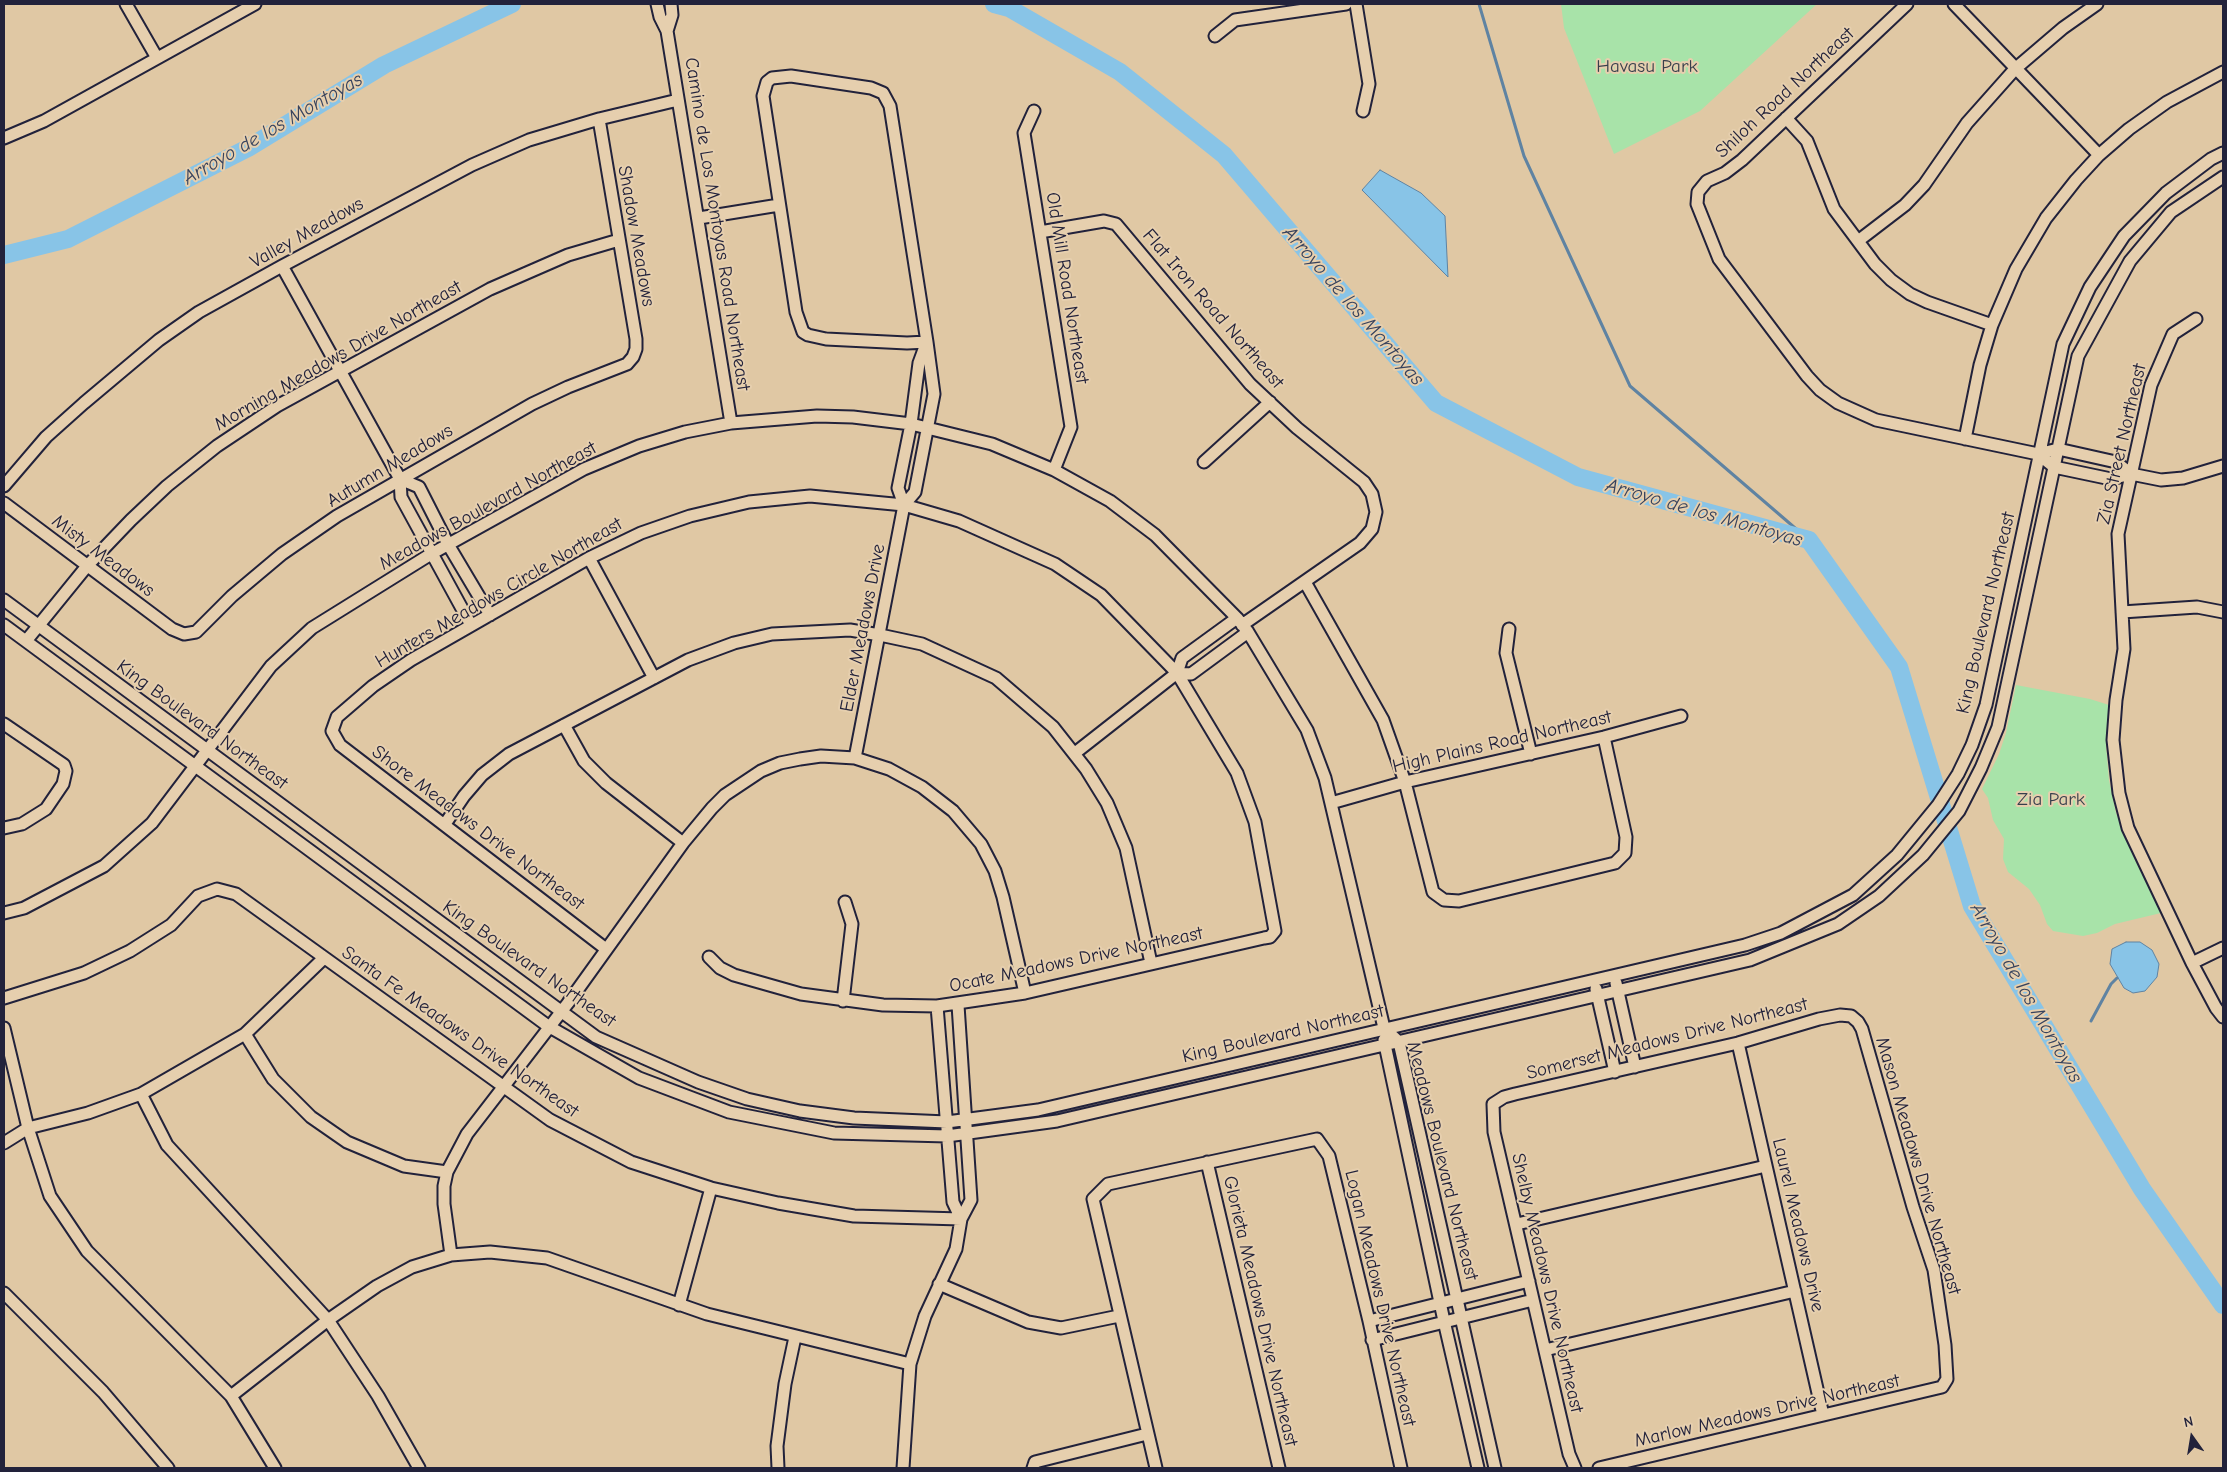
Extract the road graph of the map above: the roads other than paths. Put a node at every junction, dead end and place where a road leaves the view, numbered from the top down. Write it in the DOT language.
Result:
graph roads {
  1 [pos="126,4"];
  2 [pos="255,4"];
  3 [pos="657,4"];
  4 [pos="671,4"];
  5 [pos="1346,4"];
  6 [pos="1356,4"];
  7 [pos="1907,4"];
  8 [pos="1954,4"];
  9 [pos="2097,4"];
  10 [pos="667,31"];
  11 [pos="1215,36"];
  12 [pos="157,58"];
  13 [pos="2015,69"];
  14 [pos="2223,72"];
  15 [pos="678,100"];
  16 [pos="1034,110"];
  17 [pos="1363,111"];
  18 [pos="1786,118"];
  19 [pos="599,120"];
  20 [pos="4,138"];
  21 [pos="2223,153"];
  22 [pos="2099,155"];
  23 [pos="2223,177"];
  24 [pos="779,205"];
  25 [pos="699,218"];
  26 [pos="1040,232"];
  27 [pos="619,240"];
  28 [pos="1858,240"];
  29 [pos="282,266"];
  30 [pos="2196,319"];
  31 [pos="1992,325"];
  32 [pos="927,342"];
  33 [pos="633,357"];
  34 [pos="341,372"];
  35 [pos="1270,402"];
  36 [pos="731,424"];
  37 [pos="911,424"];
  38 [pos="928,428"];
  39 [pos="1966,439"];
  40 [pos="2058,449"];
  41 [pos="2038,454"];
  42 [pos="1204,462"];
  43 [pos="2223,466"];
  44 [pos="2054,467"];
  45 [pos="1054,470"];
  46 [pos="2131,474"];
  47 [pos="400,479"];
  48 [pos="4,486"];
  49 [pos="4,503"];
  50 [pos="904,505"];
  51 [pos="449,546"];
  52 [pos="431,554"];
  53 [pos="589,558"];
  54 [pos="87,566"];
  55 [pos="1305,582"];
  56 [pos="4,600"];
  57 [pos="2122,612"];
  58 [pos="2223,612"];
  59 [pos="490,615"];
  60 [pos="4,625"];
  61 [pos="471,625"];
  62 [pos="1242,625"];
  63 [pos="39,626"];
  64 [pos="1509,629"];
  65 [pos="184,634"];
  66 [pos="880,635"];
  67 [pos="26,641"];
  68 [pos="1177,673"];
  69 [pos="654,678"];
  70 [pos="1681,716"];
  71 [pos="4,724"];
  72 [pos="564,725"];
  73 [pos="332,731"];
  74 [pos="1604,737"];
  75 [pos="207,750"];
  76 [pos="1075,754"];
  77 [pos="1531,754"];
  78 [pos="856,758"];
  79 [pos="195,765"];
  80 [pos="1405,782"];
  81 [pos="1331,803"];
  82 [pos="445,824"];
  83 [pos="4,828"];
  84 [pos="683,843"];
  85 [pos="846,902"];
  86 [pos="4,913"];
  87 [pos="1275,931"];
  88 [pos="2223,948"];
  89 [pos="606,949"];
  90 [pos="709,957"];
  91 [pos="324,958"];
  92 [pos="1151,963"];
  93 [pos="2192,963"];
  94 [pos="1614,975"];
  95 [pos="1594,980"];
  96 [pos="1618,991"];
  97 [pos="1025,993"];
  98 [pos="1598,995"];
  99 [pos="4,998"];
  100 [pos="842,1001"];
  101 [pos="958,1004"];
  102 [pos="937,1006"];
  103 [pos="560,1012"];
  104 [pos="1851,1016"];
  105 [pos="2223,1016"];
  106 [pos="548,1026"];
  107 [pos="4,1028"];
  108 [pos="1384,1028"];
  109 [pos="246,1034"];
  110 [pos="1399,1042"];
  111 [pos="1738,1043"];
  112 [pos="1383,1046"];
  113 [pos="1635,1067"];
  114 [pos="1615,1072"];
  115 [pos="502,1086"];
  116 [pos="142,1094"];
  117 [pos="1493,1104"];
  118 [pos="966,1119"];
  119 [pos="947,1122"];
  120 [pos="28,1128"];
  121 [pos="967,1135"];
  122 [pos="947,1136"];
  123 [pos="4,1143"];
  124 [pos="1207,1162"];
  125 [pos="1766,1166"];
  126 [pos="447,1172"];
  127 [pos="711,1188"];
  128 [pos="961,1219"];
  129 [pos="1517,1224"];
  130 [pos="451,1255"];
  131 [pos="1529,1281"];
  132 [pos="939,1284"];
  133 [pos="1795,1291"];
  134 [pos="4,1293"];
  135 [pos="1458,1300"];
  136 [pos="1533,1300"];
  137 [pos="1441,1304"];
  138 [pos="679,1305"];
  139 [pos="1119,1316"];
  140 [pos="1462,1318"];
  141 [pos="328,1320"];
  142 [pos="1369,1321"];
  143 [pos="1444,1321"];
  144 [pos="795,1337"];
  145 [pos="1372,1340"];
  146 [pos="1545,1350"];
  147 [pos="910,1364"];
  148 [pos="1942,1388"];
  149 [pos="231,1396"];
  150 [pos="1823,1415"];
  151 [pos="1147,1434"];
  152 [pos="168,1468"];
  153 [pos="275,1468"];
  154 [pos="419,1468"];
  155 [pos="778,1468"];
  156 [pos="902,1468"];
  157 [pos="1033,1468"];
  158 [pos="1156,1468"];
  159 [pos="1279,1468"];
  160 [pos="1400,1468"];
  161 [pos="1478,1468"];
  162 [pos="1496,1468"];
  163 [pos="1575,1468"];
  164 [pos="1599,1468"];
  1 -- 12 [label="street"];
  2 -- 12 [label="street"];
  3 -- 10 [label="street, Camino de Los Montoyas Road Northeast"];
  4 -- 10 [label="street, Camino de Los Montoyas Road Northeast"];
  5 -- 11 [label="street"];
  6 -- 17 [label="street"];
  7 -- 18 [label="street, Shiloh Road Northeast"];
  8 -- 13 [label="street"];
  9 -- 13 [label="street"];
  10 -- 15 [label="street, Camino de Los Montoyas Road Northeast"];
  12 -- 20 [label="street"];
  13 -- 22 [label="street"];
  13 -- 28 [label="street"];
  14 -- 22 [label="street"];
  15 -- 19 [label="street, Valley Meadows"];
  15 -- 25 [label="street, Camino de Los Montoyas Road Northeast"];
  16 -- 26 [label="street, Old Mill Road Northeast"];
  18 -- 28 [label="street"];
  18 -- 39 [label="street, Shiloh Road Northeast"];
  19 -- 27 [label="street, Shadow Meadows"];
  19 -- 29 [label="street, Valley Meadows"];
  21 -- 41 [label="street, King Boulevard Northeast"];
  22 -- 31 [label="street"];
  23 -- 40 [label="street, King Boulevard Northeast"];
  24 -- 25 [label="street"];
  24 -- 32 [label="street"];
  24 -- 32 [label="street"];
  25 -- 36 [label="street, Camino de Los Montoyas Road Northeast"];
  26 -- 35 [label="street, Flat Iron Road Northeast"];
  26 -- 45 [label="street, Old Mill Road Northeast"];
  27 -- 33 [label="street, Shadow Meadows"];
  27 -- 34 [label="street, Morning Meadows Drive Northeast"];
  28 -- 31 [label="street"];
  29 -- 34 [label="street"];
  29 -- 48 [label="street, Valley Meadows"];
  30 -- 46 [label="street, Zia Street Northeast"];
  31 -- 39 [label="street"];
  32 -- 37 [label="street"];
  32 -- 38 [label="street"];
  33 -- 47 [label="street, Autumn Meadows"];
  34 -- 47 [label="street"];
  34 -- 54 [label="street, Morning Meadows Drive Northeast"];
  35 -- 42 [label="street"];
  35 -- 55 [label="street, Flat Iron Road Northeast"];
  36 -- 37 [label="street, Meadows Boulevard Northeast"];
  36 -- 51 [label="street, Meadows Boulevard Northeast"];
  37 -- 38 [label="street, Meadows Boulevard Northeast"];
  37 -- 50 [label="street"];
  38 -- 45 [label="street, Meadows Boulevard Northeast"];
  38 -- 50 [label="street"];
  39 -- 41 [label="street, Shiloh Road Northeast"];
  40 -- 41 [label="street"];
  40 -- 44 [label="street, King Boulevard Northeast"];
  40 -- 46 [label="street"];
  41 -- 44 [label="street"];
  41 -- 94 [label="street, King Boulevard Northeast"];
  43 -- 46 [label="street"];
  44 -- 46 [label="street"];
  44 -- 96 [label="street, King Boulevard Northeast"];
  45 -- 62 [label="street, Meadows Boulevard Northeast"];
  46 -- 57 [label="street, Zia Street Northeast"];
  47 -- 51 [label="street"];
  47 -- 52 [label="street"];
  47 -- 65 [label="street, Autumn Meadows"];
  49 -- 54 [label="street, Misty Meadows"];
  50 -- 53 [label="street, Hunters Meadows Circle Northeast"];
  50 -- 66 [label="street, Elder Meadows Drive"];
  50 -- 68 [label="street, Hunters Meadows Circle Northeast"];
  51 -- 52 [label="street, Meadows Boulevard Northeast"];
  51 -- 59 [label="street"];
  52 -- 61 [label="street"];
  52 -- 75 [label="street, Meadows Boulevard Northeast"];
  53 -- 59 [label="street, Hunters Meadows Circle Northeast"];
  53 -- 69 [label="street"];
  54 -- 63 [label="street, Morning Meadows Drive Northeast"];
  54 -- 65 [label="street, Misty Meadows"];
  55 -- 62 [label="street, Flat Iron Road Northeast"];
  55 -- 80 [label="street"];
  56 -- 63 [label="street, King Boulevard Northeast"];
  57 -- 58 [label="street"];
  57 -- 93 [label="street, Zia Street Northeast"];
  59 -- 61 [label="street, Hunters Meadows Circle Northeast"];
  60 -- 67 [label="street, King Boulevard Northeast"];
  61 -- 73 [label="street, Hunters Meadows Circle Northeast"];
  62 -- 68 [label="street"];
  62 -- 68 [label="street"];
  62 -- 81 [label="street, Meadows Boulevard Northeast"];
  63 -- 67 [label="street, Morning Meadows Drive Northeast"];
  63 -- 75 [label="street, King Boulevard Northeast"];
  64 -- 77 [label="street"];
  66 -- 69 [label="street"];
  66 -- 76 [label="street"];
  66 -- 78 [label="street, Elder Meadows Drive"];
  67 -- 79 [label="street, King Boulevard Northeast"];
  68 -- 76 [label="street"];
  68 -- 87 [label="street, Hunters Meadows Circle Northeast"];
  69 -- 72 [label="street"];
  70 -- 74 [label="street, High Plains Road Northeast"];
  71 -- 83 [label="street"];
  72 -- 82 [label="street"];
  72 -- 84 [label="street"];
  73 -- 82 [label="street, Shore Meadows Drive Northeast"];
  74 -- 77 [label="street, High Plains Road Northeast"];
  74 -- 80 [label="street"];
  75 -- 79 [label="street, Meadows Boulevard Northeast"];
  75 -- 103 [label="street, King Boulevard Northeast"];
  76 -- 92 [label="street"];
  77 -- 80 [label="street, High Plains Road Northeast"];
  78 -- 84 [label="street"];
  78 -- 97 [label="street"];
  79 -- 86 [label="street, Meadows Boulevard Northeast"];
  79 -- 106 [label="street, King Boulevard Northeast"];
  80 -- 81 [label="street, High Plains Road Northeast"];
  81 -- 108 [label="street, Meadows Boulevard Northeast"];
  82 -- 89 [label="street, Shore Meadows Drive Northeast"];
  84 -- 89 [label="street"];
  85 -- 100 [label="street"];
  87 -- 92 [label="street, Ocate Meadows Drive Northeast"];
  88 -- 93 [label="street"];
  89 -- 103 [label="street"];
  90 -- 100 [label="street, Ocate Meadows Drive Northeast"];
  91 -- 99 [label="street, Santa Fe Meadows Drive Northeast"];
  91 -- 109 [label="street"];
  91 -- 115 [label="street, Santa Fe Meadows Drive Northeast"];
  92 -- 97 [label="street, Ocate Meadows Drive Northeast"];
  93 -- 105 [label="street, Zia Street Northeast"];
  94 -- 95 [label="street, King Boulevard Northeast"];
  94 -- 96 [label="street"];
  95 -- 98 [label="street"];
  95 -- 108 [label="street, King Boulevard Northeast"];
  96 -- 98 [label="street, King Boulevard Northeast"];
  96 -- 113 [label="street"];
  97 -- 101 [label="street, Ocate Meadows Drive Northeast"];
  98 -- 110 [label="street, King Boulevard Northeast"];
  98 -- 114 [label="street"];
  100 -- 102 [label="street, Ocate Meadows Drive Northeast"];
  101 -- 102 [label="street, Ocate Meadows Drive Northeast"];
  101 -- 118 [label="street"];
  102 -- 119 [label="street"];
  103 -- 106 [label="street"];
  103 -- 119 [label="street, King Boulevard Northeast"];
  104 -- 111 [label="street, Somerset Meadows Drive Northeast"];
  104 -- 148 [label="street, Mason Meadows Drive Northeast"];
  106 -- 115 [label="street"];
  106 -- 122 [label="street, King Boulevard Northeast"];
  107 -- 120 [label="street"];
  108 -- 110 [label="street, Meadows Boulevard Northeast"];
  108 -- 112 [label="street, Meadows Boulevard Northeast"];
  108 -- 118 [label="street, King Boulevard Northeast"];
  109 -- 116 [label="street"];
  109 -- 126 [label="street"];
  110 -- 112 [label="street, King Boulevard Northeast"];
  110 -- 135 [label="street, Meadows Boulevard Northeast"];
  111 -- 113 [label="street, Somerset Meadows Drive Northeast"];
  111 -- 125 [label="street, Laurel Meadows Drive"];
  112 -- 121 [label="street, King Boulevard Northeast"];
  112 -- 137 [label="street, Meadows Boulevard Northeast"];
  113 -- 114 [label="street, Somerset Meadows Drive Northeast"];
  114 -- 117 [label="street, Somerset Meadows Drive Northeast"];
  115 -- 126 [label="street"];
  115 -- 127 [label="street, Santa Fe Meadows Drive Northeast"];
  116 -- 120 [label="street"];
  116 -- 141 [label="street"];
  117 -- 129 [label="street, Shelby Meadows Drive Northeast"];
  118 -- 119 [label="street, King Boulevard Northeast"];
  118 -- 121 [label="street"];
  119 -- 122 [label="street"];
  120 -- 123 [label="street"];
  120 -- 149 [label="street"];
  121 -- 122 [label="street, King Boulevard Northeast"];
  121 -- 128 [label="street"];
  122 -- 128 [label="street"];
  124 -- 139 [label="street"];
  124 -- 142 [label="street, Logan Meadows Drive Northeast"];
  124 -- 159 [label="street, Glorieta Meadows Drive Northeast"];
  125 -- 129 [label="street"];
  125 -- 133 [label="street, Laurel Meadows Drive"];
  126 -- 130 [label="street"];
  127 -- 128 [label="street, Santa Fe Meadows Drive Northeast"];
  127 -- 138 [label="street"];
  128 -- 132 [label="street"];
  129 -- 131 [label="street, Shelby Meadows Drive Northeast"];
  130 -- 138 [label="street"];
  130 -- 141 [label="street"];
  131 -- 135 [label="street"];
  131 -- 136 [label="street, Shelby Meadows Drive Northeast"];
  132 -- 139 [label="street"];
  132 -- 147 [label="street"];
  133 -- 146 [label="street"];
  133 -- 150 [label="street, Laurel Meadows Drive"];
  134 -- 152 [label="street"];
  135 -- 137 [label="street"];
  135 -- 140 [label="street, Meadows Boulevard Northeast"];
  136 -- 140 [label="street"];
  136 -- 146 [label="street, Shelby Meadows Drive Northeast"];
  137 -- 142 [label="street"];
  137 -- 143 [label="street, Meadows Boulevard Northeast"];
  138 -- 144 [label="street"];
  139 -- 151 [label="street"];
  140 -- 143 [label="street"];
  140 -- 162 [label="street, Meadows Boulevard Northeast"];
  141 -- 149 [label="street"];
  141 -- 154 [label="street"];
  142 -- 145 [label="street, Logan Meadows Drive Northeast"];
  143 -- 145 [label="street"];
  143 -- 161 [label="street, Meadows Boulevard Northeast"];
  144 -- 147 [label="street"];
  144 -- 155 [label="street"];
  145 -- 160 [label="street, Logan Meadows Drive Northeast"];
  146 -- 163 [label="street, Shelby Meadows Drive Northeast"];
  147 -- 156 [label="street"];
  148 -- 150 [label="street, Marlow Meadows Drive Northeast"];
  149 -- 153 [label="street"];
  150 -- 164 [label="street, Marlow Meadows Drive Northeast"];
  151 -- 157 [label="street"];
  151 -- 158 [label="street"];
}
